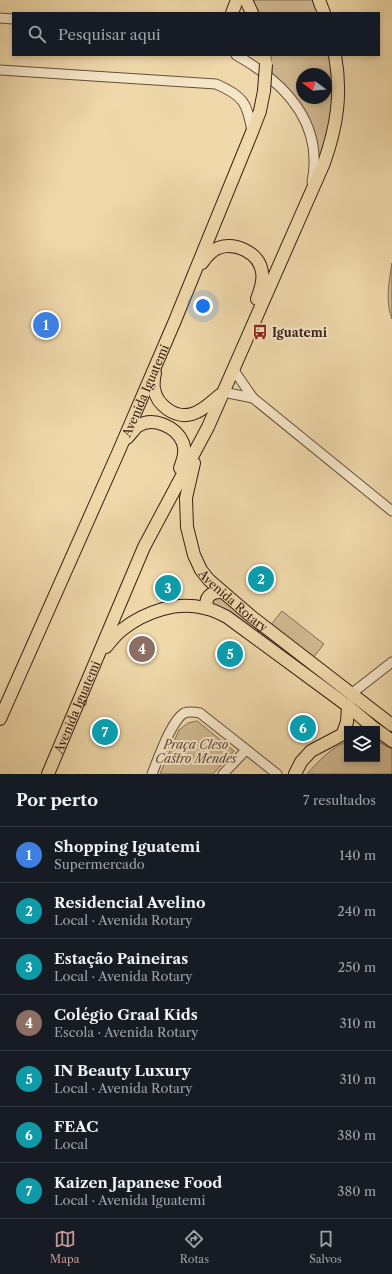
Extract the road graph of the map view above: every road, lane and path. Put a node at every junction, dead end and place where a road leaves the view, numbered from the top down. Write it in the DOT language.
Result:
graph roads {
  1 [pos="237,0"];
  2 [pos="246,0"];
  3 [pos="319,0"];
  4 [pos="232,12"];
  5 [pos="252,12"];
  6 [pos="324,12"];
  7 [pos="0,18"];
  8 [pos="12,19"];
  9 [pos="238,56"];
  10 [pos="336,56"];
  11 [pos="265,60"];
  12 [pos="0,70"];
  13 [pos="252,132"];
  14 [pos="306,204"];
  15 [pos="195,274"];
  16 [pos="247,337"];
  17 [pos="156,362"];
  18 [pos="233,369"];
  19 [pos="223,392"];
  20 [pos="252,398"];
  21 [pos="208,427"];
  22 [pos="118,453"];
  23 [pos="392,511"];
  24 [pos="144,547"];
  25 [pos="222,592"];
  26 [pos="208,609"];
  27 [pos="99,654"];
  28 [pos="392,662"];
  29 [pos="351,694"];
  30 [pos="348,706"];
  31 [pos="0,719"];
  32 [pos="389,723"];
  33 [pos="347,726"];
  34 [pos="372,726"];
  35 [pos="375,726"];
  36 [pos="380,732"];
  37 [pos="344,733"];
  38 [pos="392,741"];
  39 [pos="246,750"];
  40 [pos="48,774"];
  41 [pos="152,774"];
  42 [pos="223,774"];
  43 [pos="277,774"];
  44 [pos="295,774"];
  1 -- 4 [label="main road"];
  2 -- 5 [label="main road"];
  3 -- 6 [label="main road"];
  7 -- 8 [label="street"];
  9 -- 14 [label="street"];
  10 -- 14 [label="main road, Avenida Iguatemi"];
  11 -- 13 [label="main road, Avenida Iguatemi, bridge"];
  12 -- 13 [label="street"];
  13 -- 15 [label="main road, Avenida Iguatemi"];
  14 -- 16 [label="main road, Avenida Iguatemi"];
  15 -- 16 [label="main road"];
  15 -- 17 [label="main road, Avenida Iguatemi"];
  16 -- 18 [label="main road, Avenida Iguatemi"];
  17 -- 19 [label="main road"];
  17 -- 22 [label="main road, Avenida Iguatemi"];
  18 -- 19 [label="main road, Avenida Iguatemi"];
  18 -- 20 [label="street"];
  19 -- 20 [label="street"];
  19 -- 21 [label="main road, Avenida Iguatemi"];
  20 -- 23 [label="street"];
  21 -- 24 [label="main road, Avenida Iguatemi"];
  21 -- 25 [label="main road, Avenida Rotary"];
  22 -- 24 [label="main road"];
  22 -- 31 [label="main road, Avenida Iguatemi"];
  24 -- 27 [label="main road, Avenida Iguatemi"];
  25 -- 26 [label="main road"];
  25 -- 29 [label="main road, Avenida Rotary"];
  26 -- 27 [label="main road, Avenida Rotary"];
  26 -- 30 [label="main road, Avenida Rotary"];
  27 -- 40 [label="main road, Avenida Iguatemi"];
  28 -- 29 [label="street"];
  29 -- 32 [label="main road, Avenida Rotary"];
  30 -- 33 [label="main road"];
  30 -- 34 [label="main road, Avenida Rotary"];
  32 -- 35 [label="main road"];
  36 -- 38 [label="main road, Avenida Rotary"];
  37 -- 44 [label="main road"];
  39 -- 41 [label="street"];
  39 -- 42 [label="street"];
  39 -- 43 [label="street"];
}
